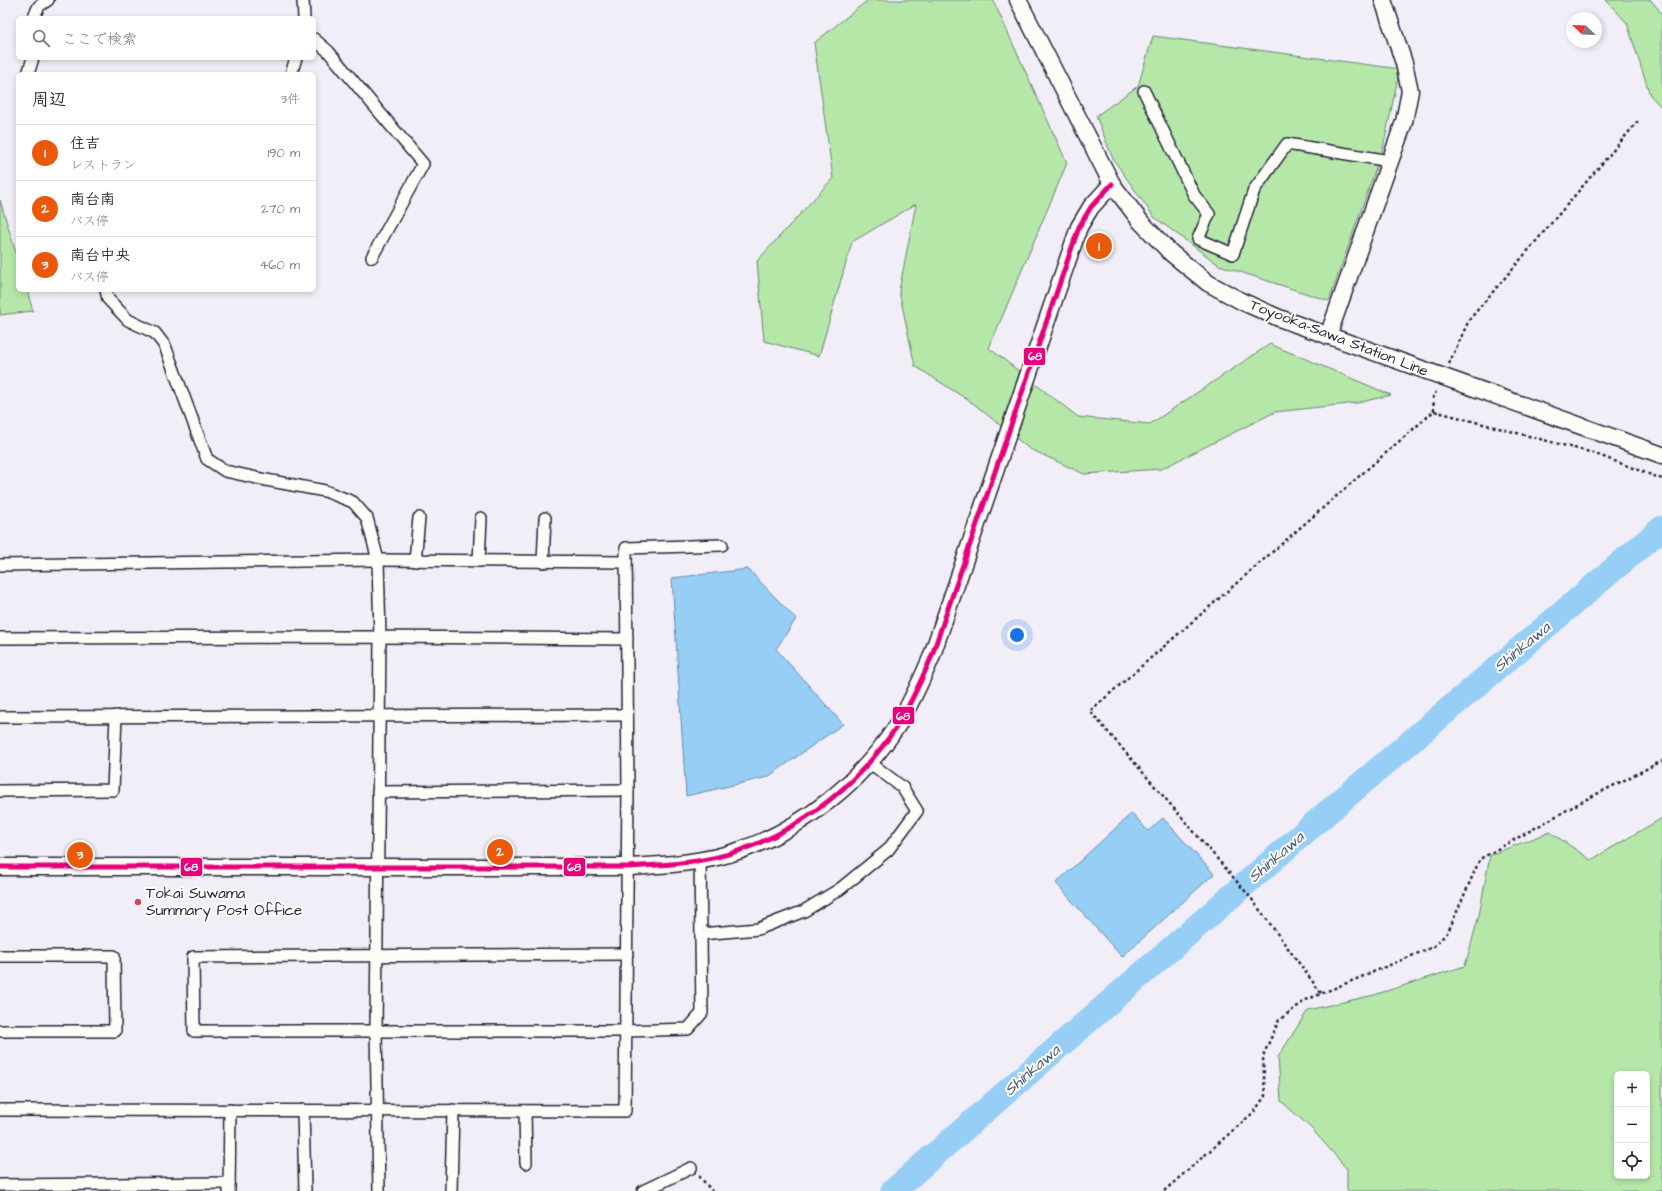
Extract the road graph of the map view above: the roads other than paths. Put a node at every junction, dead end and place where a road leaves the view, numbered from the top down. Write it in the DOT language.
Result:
graph roads {
  1 [pos="48,0"];
  2 [pos="303,0"];
  3 [pos="1018,0"];
  4 [pos="1384,0"];
  5 [pos="35,16"];
  6 [pos="304,16"];
  7 [pos="316,41"];
  8 [pos="32,60"];
  9 [pos="295,60"];
  10 [pos="29,72"];
  11 [pos="292,72"];
  12 [pos="1144,91"];
  13 [pos="1390,160"];
  14 [pos="1112,184"];
  15 [pos="372,257"];
  16 [pos="106,292"];
  17 [pos="1328,336"];
  18 [pos="1662,455"];
  19 [pos="419,518"];
  20 [pos="481,518"];
  21 [pos="544,518"];
  22 [pos="722,544"];
  23 [pos="378,560"];
  24 [pos="414,561"];
  25 [pos="479,561"];
  26 [pos="543,562"];
  27 [pos="626,562"];
  28 [pos="0,566"];
  29 [pos="380,637"];
  30 [pos="0,638"];
  31 [pos="627,639"];
  32 [pos="627,715"];
  33 [pos="116,716"];
  34 [pos="379,716"];
  35 [pos="0,717"];
  36 [pos="869,762"];
  37 [pos="628,790"];
  38 [pos="0,791"];
  39 [pos="378,792"];
  40 [pos="700,860"];
  41 [pos="0,867"];
  42 [pos="377,867"];
  43 [pos="628,867"];
  44 [pos="701,934"];
  45 [pos="627,954"];
  46 [pos="0,956"];
  47 [pos="377,956"];
  48 [pos="0,1031"];
  49 [pos="376,1031"];
  50 [pos="626,1032"];
  51 [pos="0,1110"];
  52 [pos="230,1110"];
  53 [pos="303,1110"];
  54 [pos="378,1110"];
  55 [pos="453,1110"];
  56 [pos="525,1111"];
  57 [pos="526,1163"];
  58 [pos="691,1168"];
  59 [pos="0,1184"];
  60 [pos="160,1187"];
  61 [pos="229,1187"];
  62 [pos="12,1188"];
  63 [pos="81,1188"];
  64 [pos="305,1191"];
  65 [pos="379,1191"];
  66 [pos="451,1191"];
  67 [pos="643,1191"];
  1 -- 5 [label="street"];
  2 -- 6 [label="street"];
  3 -- 14 [label="street, Toyooka-Sawa Station Line"];
  4 -- 13 [label="street"];
  7 -- 15 [label="street"];
  8 -- 10 [label="street"];
  9 -- 11 [label="street"];
  12 -- 13 [label="street"];
  13 -- 17 [label="street"];
  14 -- 17 [label="street, Toyooka-Sawa Station Line"];
  14 -- 36 [label="street"];
  16 -- 23 [label="street"];
  17 -- 18 [label="street, Toyooka-Sawa Station Line"];
  19 -- 24 [label="street"];
  20 -- 25 [label="street"];
  21 -- 26 [label="street"];
  22 -- 27 [label="street"];
  23 -- 24 [label="street"];
  23 -- 28 [label="street"];
  23 -- 29 [label="street"];
  24 -- 25 [label="street"];
  25 -- 26 [label="street"];
  26 -- 27 [label="street"];
  27 -- 31 [label="street"];
  29 -- 30 [label="street"];
  29 -- 31 [label="street"];
  29 -- 34 [label="street"];
  31 -- 32 [label="street"];
  32 -- 34 [label="street"];
  32 -- 37 [label="street"];
  33 -- 34 [label="street"];
  33 -- 35 [label="street"];
  33 -- 38 [label="street"];
  34 -- 39 [label="street"];
  36 -- 40 [label="street"];
  36 -- 44 [label="street"];
  37 -- 39 [label="street"];
  37 -- 43 [label="street"];
  39 -- 42 [label="street"];
  40 -- 43 [label="street"];
  40 -- 44 [label="street"];
  41 -- 42 [label="street"];
  42 -- 43 [label="street"];
  42 -- 47 [label="street"];
  43 -- 45 [label="street"];
  44 -- 50 [label="street"];
  45 -- 47 [label="street"];
  45 -- 50 [label="street"];
  46 -- 48 [label="street"];
  47 -- 49 [label="street"];
  47 -- 49 [label="street"];
  49 -- 50 [label="street"];
  49 -- 54 [label="street"];
  50 -- 56 [label="street"];
  51 -- 52 [label="street"];
  52 -- 53 [label="street"];
  52 -- 61 [label="street"];
  53 -- 54 [label="street"];
  53 -- 64 [label="street"];
  54 -- 55 [label="street"];
  54 -- 65 [label="street"];
  55 -- 56 [label="street"];
  55 -- 66 [label="street"];
  56 -- 57 [label="street"];
  58 -- 67 [label="street"];
  59 -- 62 [label="street"];
  60 -- 61 [label="street"];
  60 -- 63 [label="street"];
  62 -- 63 [label="street"];
}
